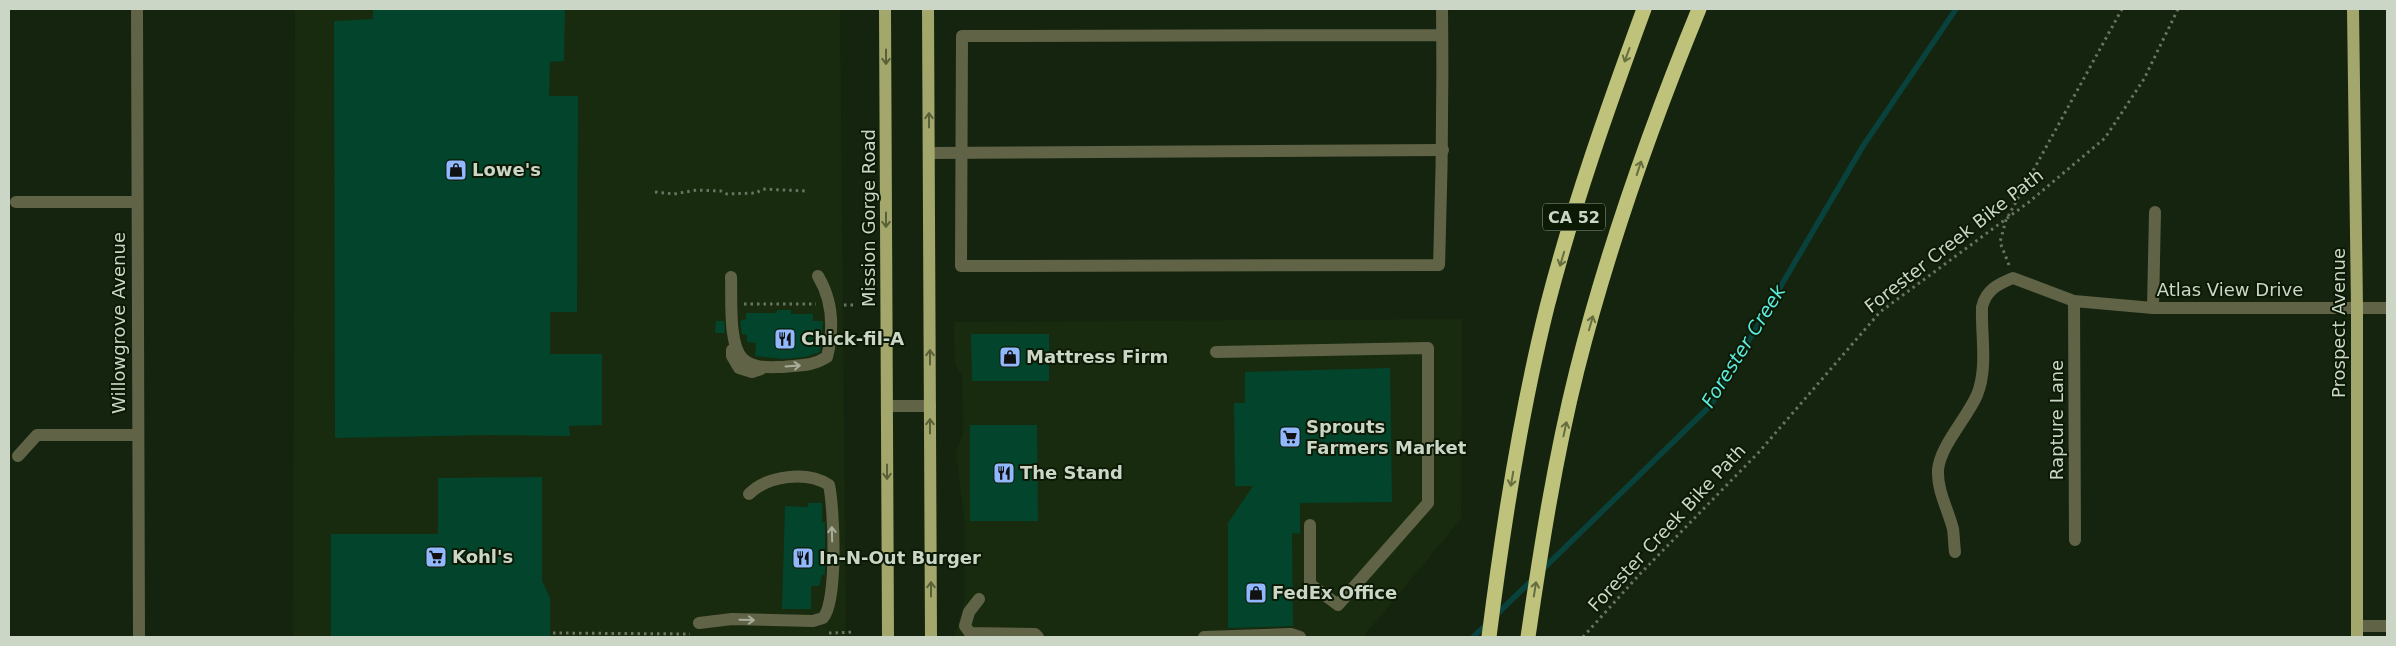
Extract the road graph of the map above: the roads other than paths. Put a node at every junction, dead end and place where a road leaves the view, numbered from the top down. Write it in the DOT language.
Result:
graph roads {
  1 [pos="137,9"];
  2 [pos="885,9"];
  3 [pos="928,9"];
  4 [pos="1442,9"];
  5 [pos="1644,9"];
  6 [pos="1698,9"];
  7 [pos="2353,9"];
  8 [pos="1442,35"];
  9 [pos="1443,150"];
  10 [pos="929,153"];
  11 [pos="962,154"];
  12 [pos="16,202"];
  13 [pos="137,202"];
  14 [pos="2155,212"];
  15 [pos="818,276"];
  16 [pos="731,277"];
  17 [pos="2074,300"];
  18 [pos="2153,308"];
  19 [pos="2357,308"];
  20 [pos="2387,308"];
  21 [pos="1216,352"];
  22 [pos="887,406"];
  23 [pos="930,406"];
  24 [pos="137,436"];
  25 [pos="18,456"];
  26 [pos="749,494"];
  27 [pos="1310,525"];
  28 [pos="2075,540"];
  29 [pos="1955,552"];
  30 [pos="979,598"];
  31 [pos="699,623"];
  32 [pos="2387,626"];
  33 [pos="2357,632"];
  34 [pos="139,637"];
  35 [pos="888,637"];
  36 [pos="931,637"];
  37 [pos="1038,637"];
  38 [pos="1204,637"];
  39 [pos="1300,637"];
  40 [pos="1489,637"];
  41 [pos="1528,637"];
  1 -- 13 [label="street, Willowgrove Avenue"];
  2 -- 22 [label="main road, Mission Gorge Road, one-way"];
  10 -- 3 [label="main road, one-way"];
  4 -- 8 [label="street"];
  5 -- 40 [label="highway, CA 52, one-way"];
  41 -- 6 [label="highway, CA 52, one-way"];
  7 -- 19 [label="main road, Prospect Avenue"];
  8 -- 9 [label="street"];
  8 -- 11 [label="street"];
  9 -- 11 [label="street"];
  9 -- 11 [label="street"];
  10 -- 11 [label="street"];
  23 -- 10 [label="main road, one-way"];
  12 -- 13 [label="street"];
  13 -- 24 [label="street, Willowgrove Avenue"];
  14 -- 18 [label="street"];
  16 -- 15 [label="street, one-way"];
  17 -- 18 [label="street, Atlas View Drive"];
  17 -- 28 [label="street, Rapture Lane"];
  17 -- 29 [label="street, Atlas View Drive"];
  18 -- 19 [label="street, Atlas View Drive"];
  19 -- 20 [label="street, Atlas View Drive"];
  19 -- 33 [label="main road, Prospect Avenue"];
  21 -- 27 [label="street"];
  22 -- 23 [label="street"];
  22 -- 35 [label="main road, Mission Gorge Road, one-way"];
  36 -- 23 [label="main road, one-way"];
  24 -- 25 [label="street"];
  24 -- 34 [label="street, Willowgrove Avenue"];
  31 -- 26 [label="street, one-way"];
  30 -- 37 [label="street"];
  32 -- 33 [label="street"];
  38 -- 39 [label="street"];
}
